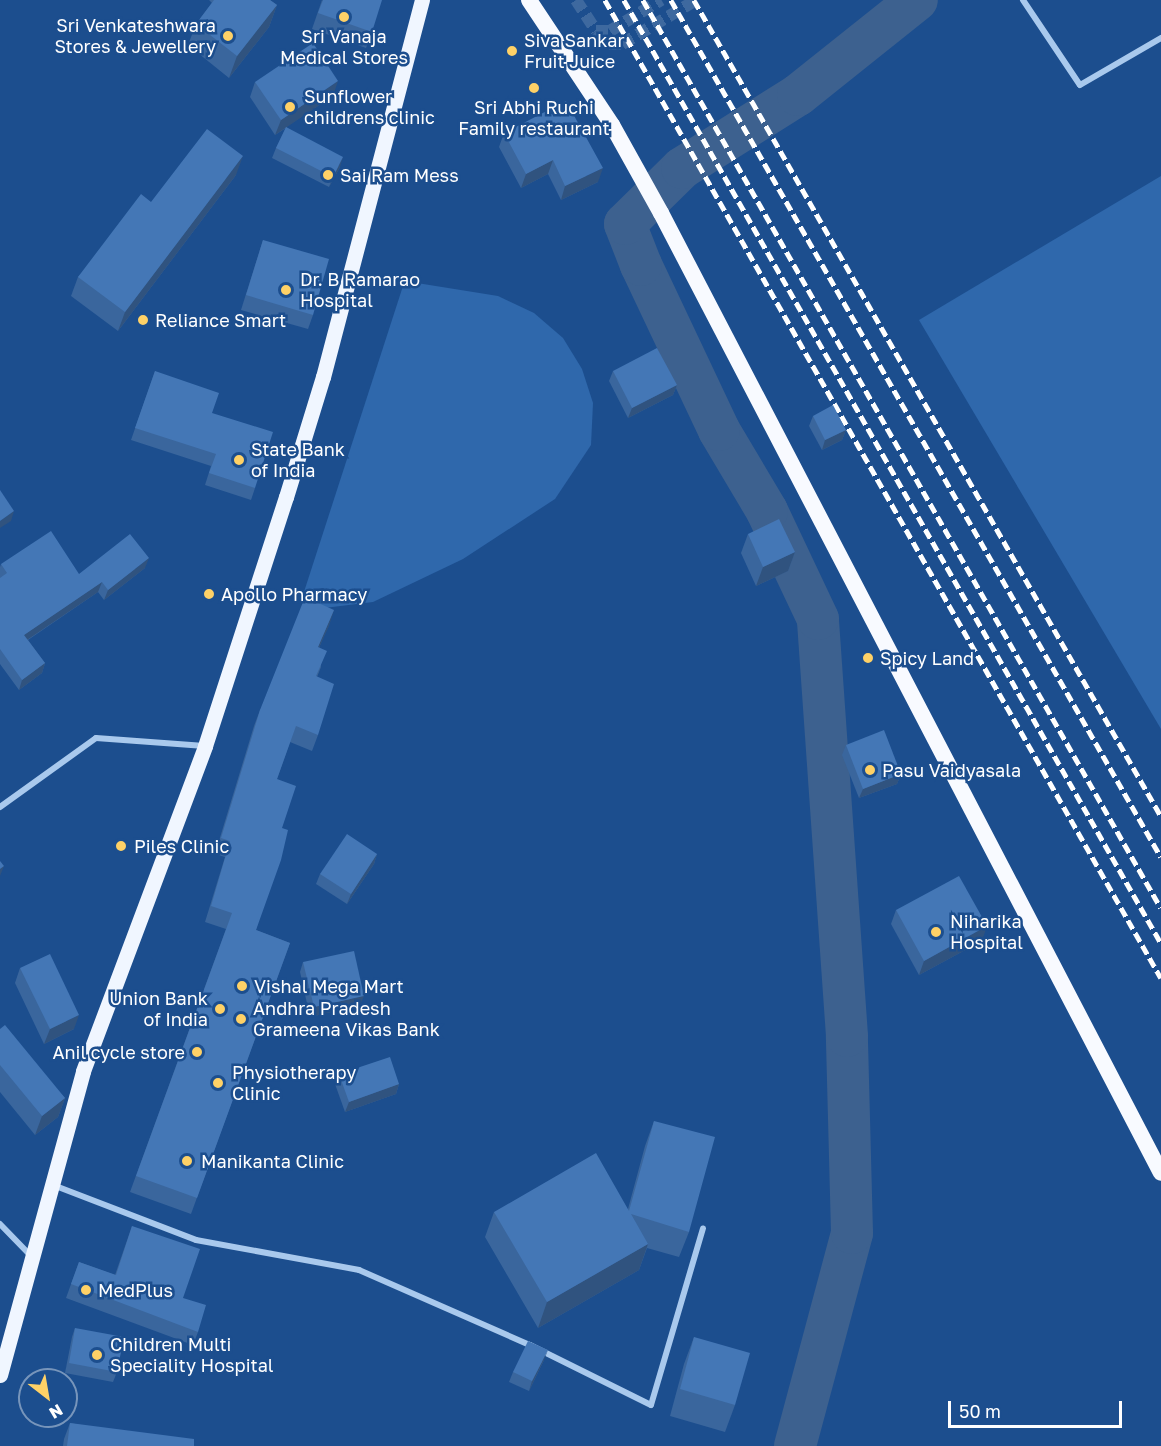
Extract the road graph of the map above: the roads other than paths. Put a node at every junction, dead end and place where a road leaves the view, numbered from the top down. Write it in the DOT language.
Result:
graph roads {
  1 [pos="435,0"];
  2 [pos="529,0"];
  3 [pos="1023,0"];
  4 [pos="421,3"];
  5 [pos="1161,38"];
  6 [pos="205,746"];
  7 [pos="0,807"];
  8 [pos="1161,1173"];
  9 [pos="52,1185"];
  10 [pos="0,1224"];
  11 [pos="703,1228"];
  12 [pos="32,1257"];
  13 [pos="0,1375"];
  1 -- 4 [label="main road"];
  2 -- 8 [label="highway"];
  3 -- 5 [label="street"];
  4 -- 6 [label="main road"];
  6 -- 7 [label="street"];
  6 -- 9 [label="main road"];
  9 -- 11 [label="street"];
  9 -- 12 [label="main road"];
  10 -- 12 [label="street"];
  12 -- 13 [label="main road"];
}
